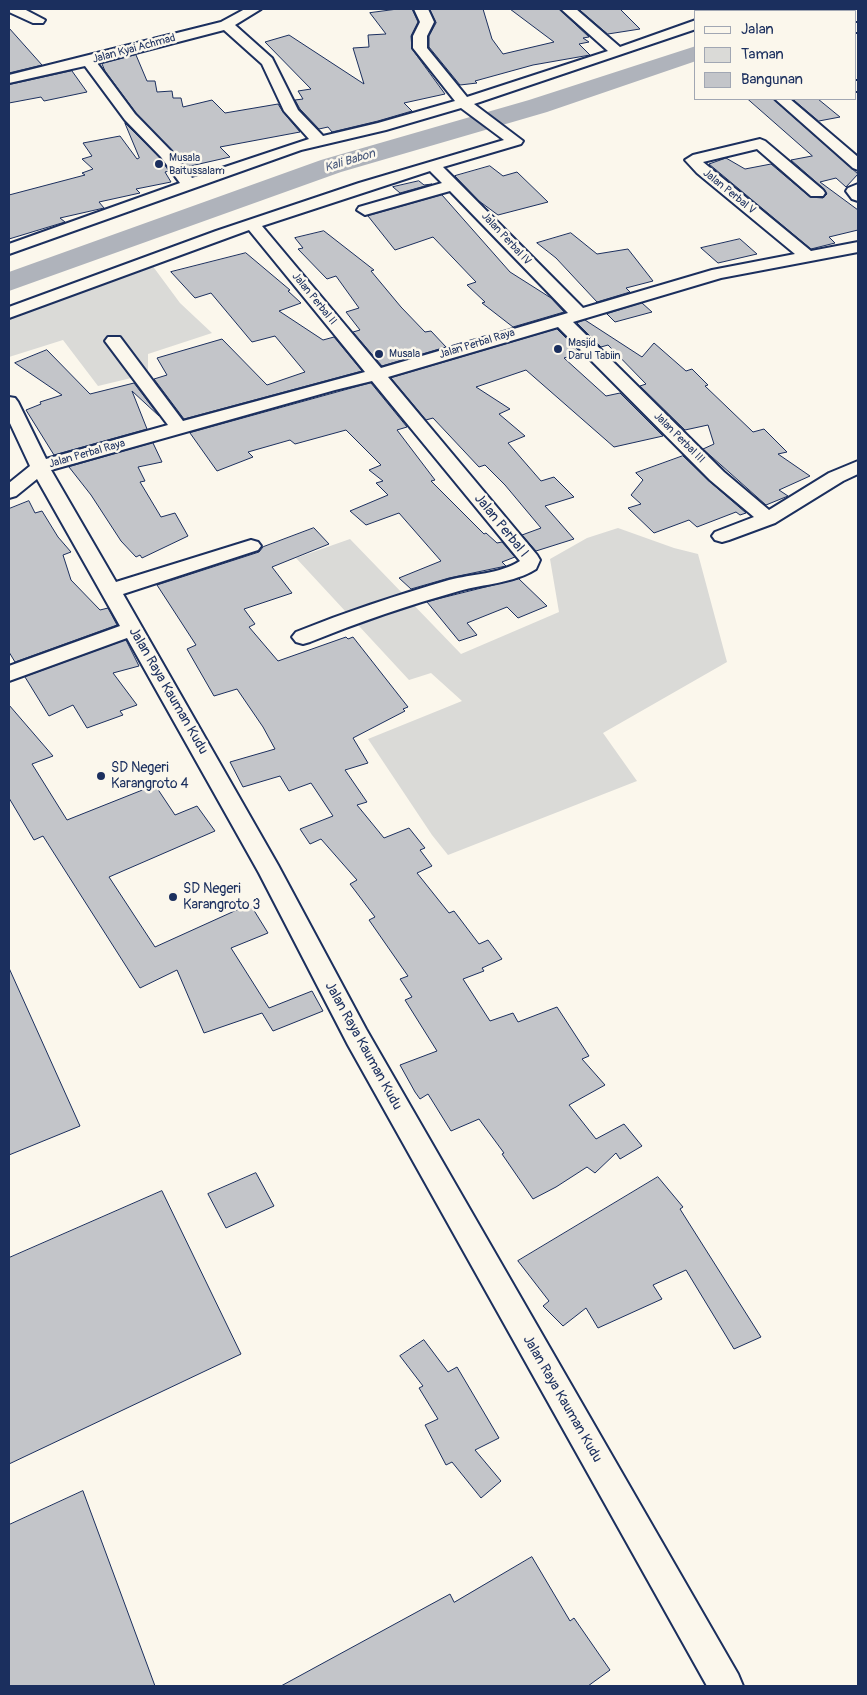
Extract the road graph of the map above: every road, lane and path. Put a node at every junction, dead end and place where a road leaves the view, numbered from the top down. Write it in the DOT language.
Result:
graph roads {
  1 [pos="14,9"];
  2 [pos="254,9"];
  3 [pos="421,9"];
  4 [pos="568,9"];
  5 [pos="38,20"];
  6 [pos="226,25"];
  7 [pos="694,25"];
  8 [pos="618,52"];
  9 [pos="88,62"];
  10 [pos="9,79"];
  11 [pos="783,100"];
  12 [pos="466,104"];
  13 [pos="319,140"];
  14 [pos="432,165"];
  15 [pos="858,165"];
  16 [pos="189,184"];
  17 [pos="453,185"];
  18 [pos="858,189"];
  19 [pos="817,193"];
  20 [pos="858,196"];
  21 [pos="365,210"];
  22 [pos="252,224"];
  23 [pos="858,247"];
  24 [pos="9,249"];
  25 [pos="808,257"];
  26 [pos="9,313"];
  27 [pos="578,314"];
  28 [pos="560,319"];
  29 [pos="114,341"];
  30 [pos="376,374"];
  31 [pos="9,402"];
  32 [pos="179,428"];
  33 [pos="40,467"];
  34 [pos="858,467"];
  35 [pos="9,492"];
  36 [pos="768,519"];
  37 [pos="722,536"];
  38 [pos="251,546"];
  39 [pos="110,591"];
  40 [pos="132,628"];
  41 [pos="303,637"];
  42 [pos="9,674"];
  43 [pos="726,1686"];
  1 -- 5 [label="street"];
  2 -- 6 [label="street, Jalan Kyai Achmad"];
  3 -- 12 [label="street"];
  4 -- 8 [label="street"];
  6 -- 9 [label="street, Jalan Kyai Achmad"];
  6 -- 13 [label="street"];
  7 -- 8 [label="street"];
  8 -- 12 [label="street"];
  9 -- 10 [label="street, Jalan Kyai Achmad"];
  9 -- 16 [label="street"];
  11 -- 15 [label="street"];
  12 -- 13 [label="street"];
  12 -- 14 [label="street"];
  13 -- 16 [label="street"];
  14 -- 17 [label="street, Jalan Perbal IV"];
  14 -- 22 [label="street"];
  16 -- 24 [label="street"];
  17 -- 21 [label="street"];
  17 -- 27 [label="street, Jalan Perbal IV"];
  18 -- 20 [label="street"];
  19 -- 25 [label="street, Jalan Perbal V"];
  22 -- 26 [label="street"];
  22 -- 30 [label="street, Jalan Perbal II"];
  23 -- 25 [label="street, Jalan Perbal Raya"];
  25 -- 27 [label="street, Jalan Perbal Raya"];
  27 -- 28 [label="street, Jalan Perbal Raya"];
  28 -- 30 [label="street, Jalan Perbal Raya"];
  28 -- 36 [label="street, Jalan Perbal III"];
  29 -- 32 [label="street"];
  30 -- 32 [label="street, Jalan Perbal Raya"];
  30 -- 41 [label="street, Jalan Perbal I"];
  31 -- 33 [label="street, Jalan Raya Kauman Kudu"];
  32 -- 33 [label="street, Jalan Perbal Raya"];
  33 -- 35 [label="street"];
  33 -- 39 [label="street, Jalan Raya Kauman Kudu"];
  34 -- 36 [label="street"];
  36 -- 37 [label="street"];
  38 -- 39 [label="street"];
  39 -- 40 [label="street, Jalan Raya Kauman Kudu"];
  40 -- 42 [label="street"];
  40 -- 43 [label="street, Jalan Raya Kauman Kudu"];
}
